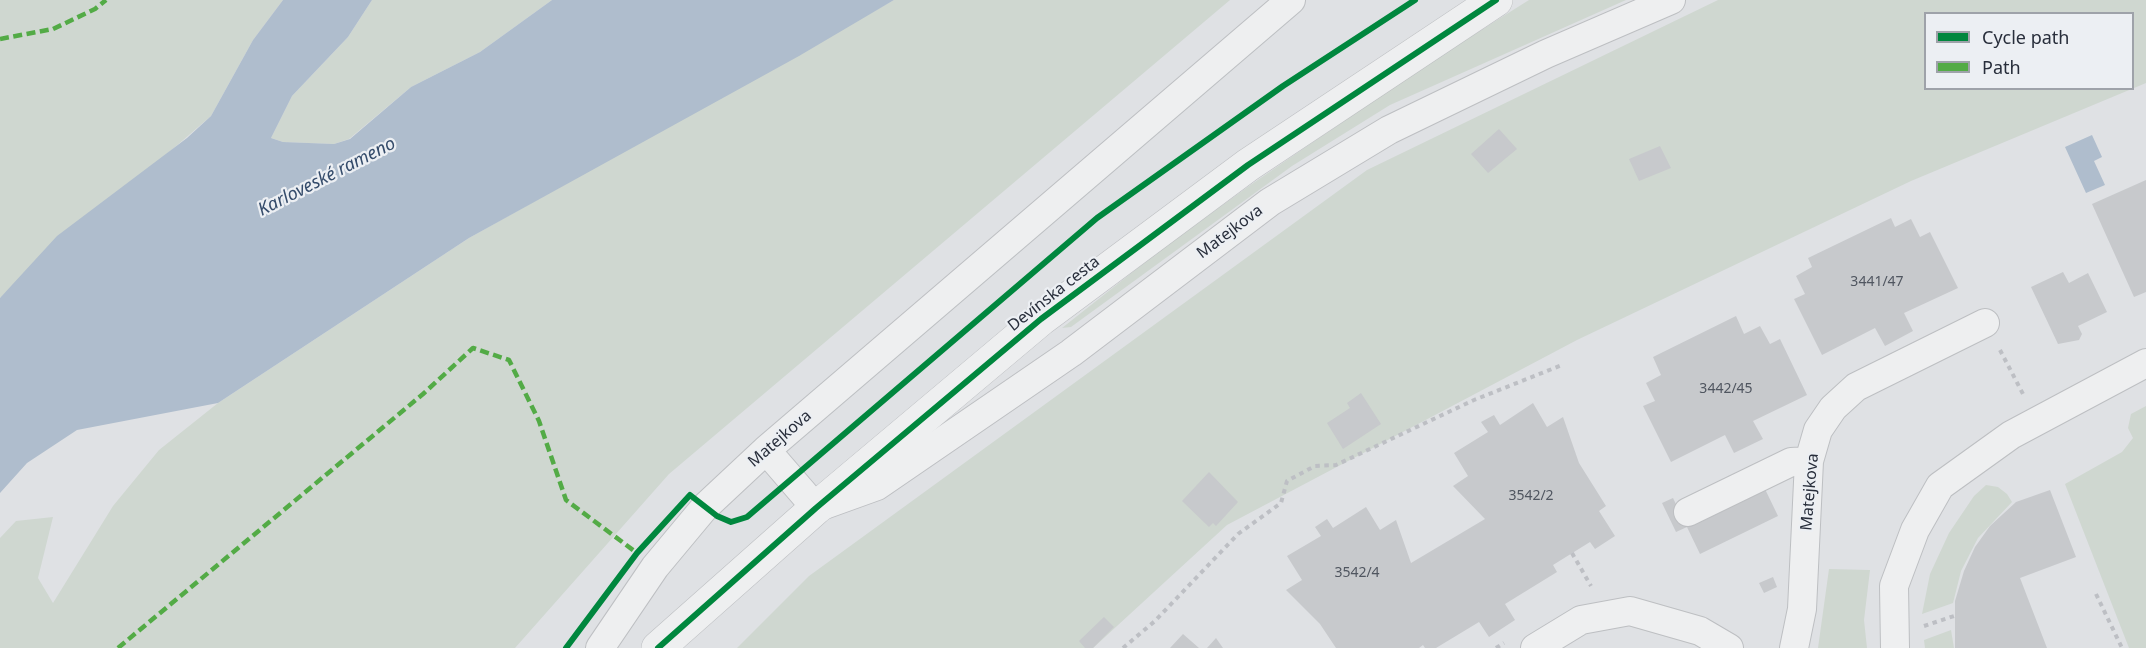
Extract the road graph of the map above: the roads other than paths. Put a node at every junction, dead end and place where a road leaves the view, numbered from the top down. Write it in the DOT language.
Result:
graph roads {
  1 [pos="1291,0"];
  2 [pos="1496,0"];
  3 [pos="1671,0"];
  4 [pos="1985,323"];
  5 [pos="2146,363"];
  6 [pos="766,450"];
  7 [pos="1809,461"];
  8 [pos="816,508"];
  9 [pos="1688,512"];
  10 [pos="600,648"];
  11 [pos="658,648"];
  12 [pos="1535,648"];
  13 [pos="1729,648"];
  14 [pos="1794,648"];
  15 [pos="1895,648"];
  1 -- 6 [label="street, Matejkova"];
  2 -- 8 [label="street, Devínska cesta"];
  3 -- 8 [label="street, Matejkova"];
  4 -- 7 [label="street, Matejkova"];
  5 -- 15 [label="street"];
  6 -- 8 [label="street"];
  6 -- 10 [label="street, Matejkova"];
  7 -- 9 [label="street"];
  7 -- 14 [label="street, Matejkova"];
  8 -- 11 [label="street, Devínska cesta"];
  12 -- 13 [label="street"];
}
